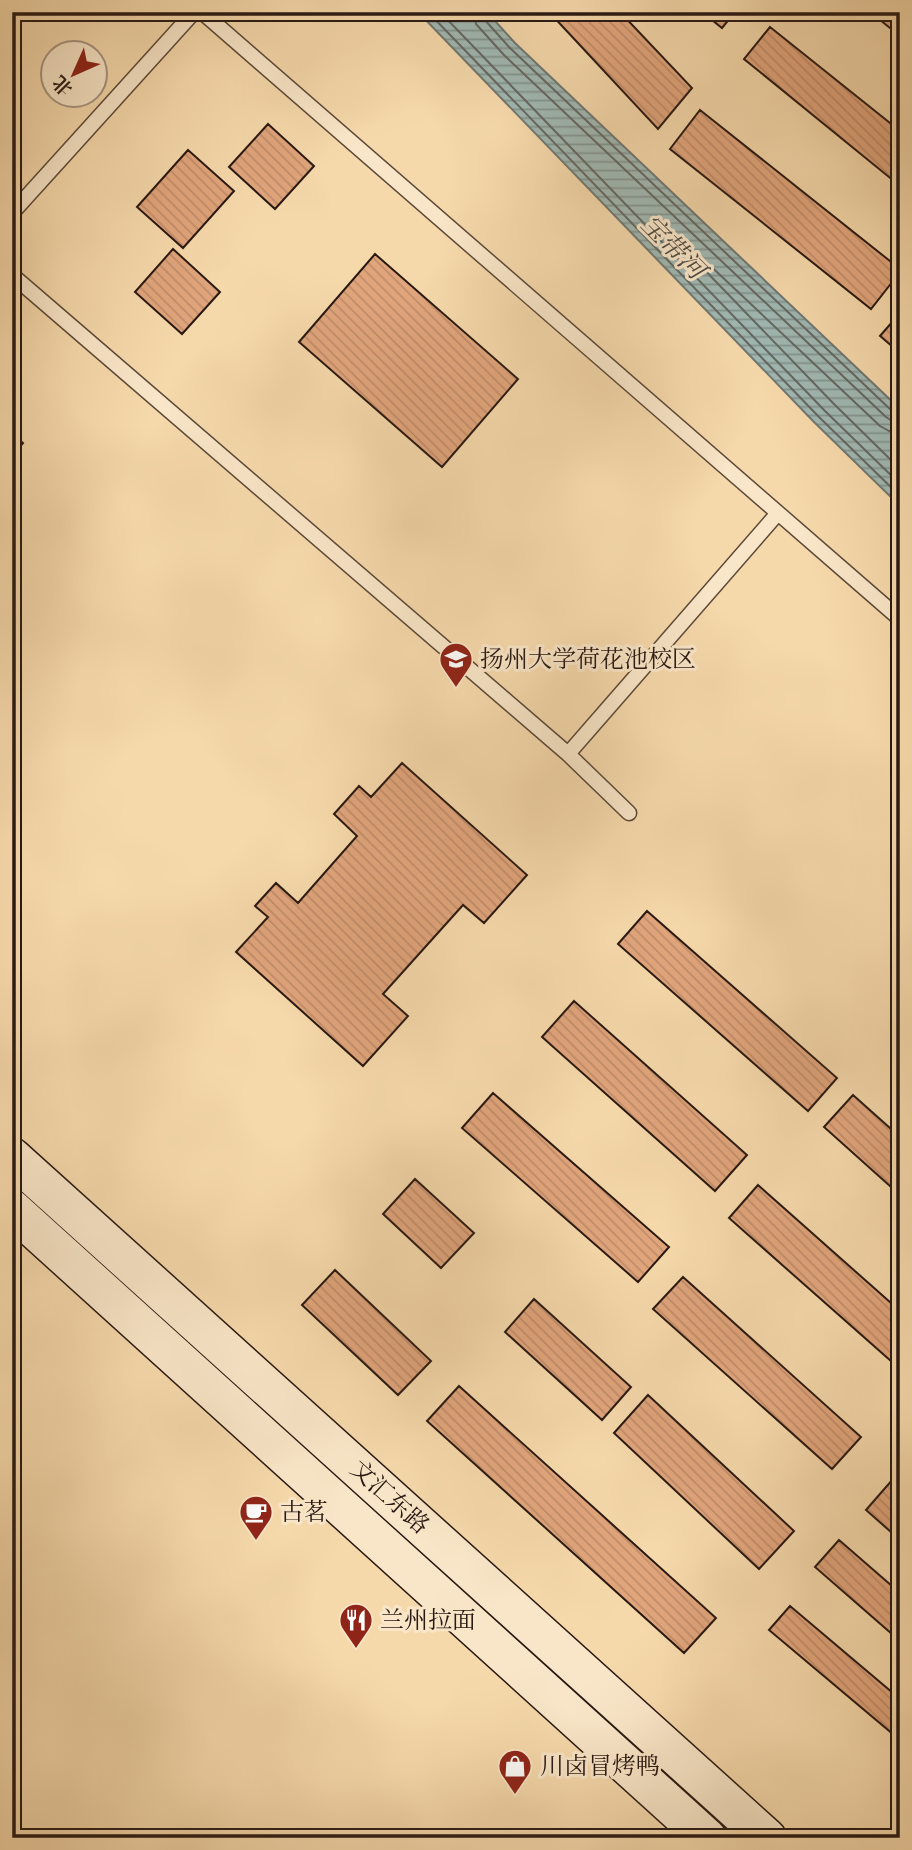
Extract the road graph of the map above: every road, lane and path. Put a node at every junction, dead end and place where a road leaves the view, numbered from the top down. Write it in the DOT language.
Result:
graph roads {
  1 [pos="194,12"];
  2 [pos="202,12"];
  3 [pos="12,213"];
  4 [pos="12,275"];
  5 [pos="778,513"];
  6 [pos="900,619"];
  7 [pos="568,754"];
  8 [pos="629,813"];
  9 [pos="12,1157"];
  10 [pos="12,1209"];
  11 [pos="707,1838"];
  12 [pos="768,1838"];
  1 -- 3 [label="lane"];
  2 -- 5 [label="lane"];
  4 -- 7 [label="lane"];
  5 -- 6 [label="lane"];
  5 -- 7 [label="lane"];
  7 -- 8 [label="lane"];
  9 -- 12 [label="main road, 文汇东路"];
  10 -- 11 [label="main road, 文汇东路"];
}
